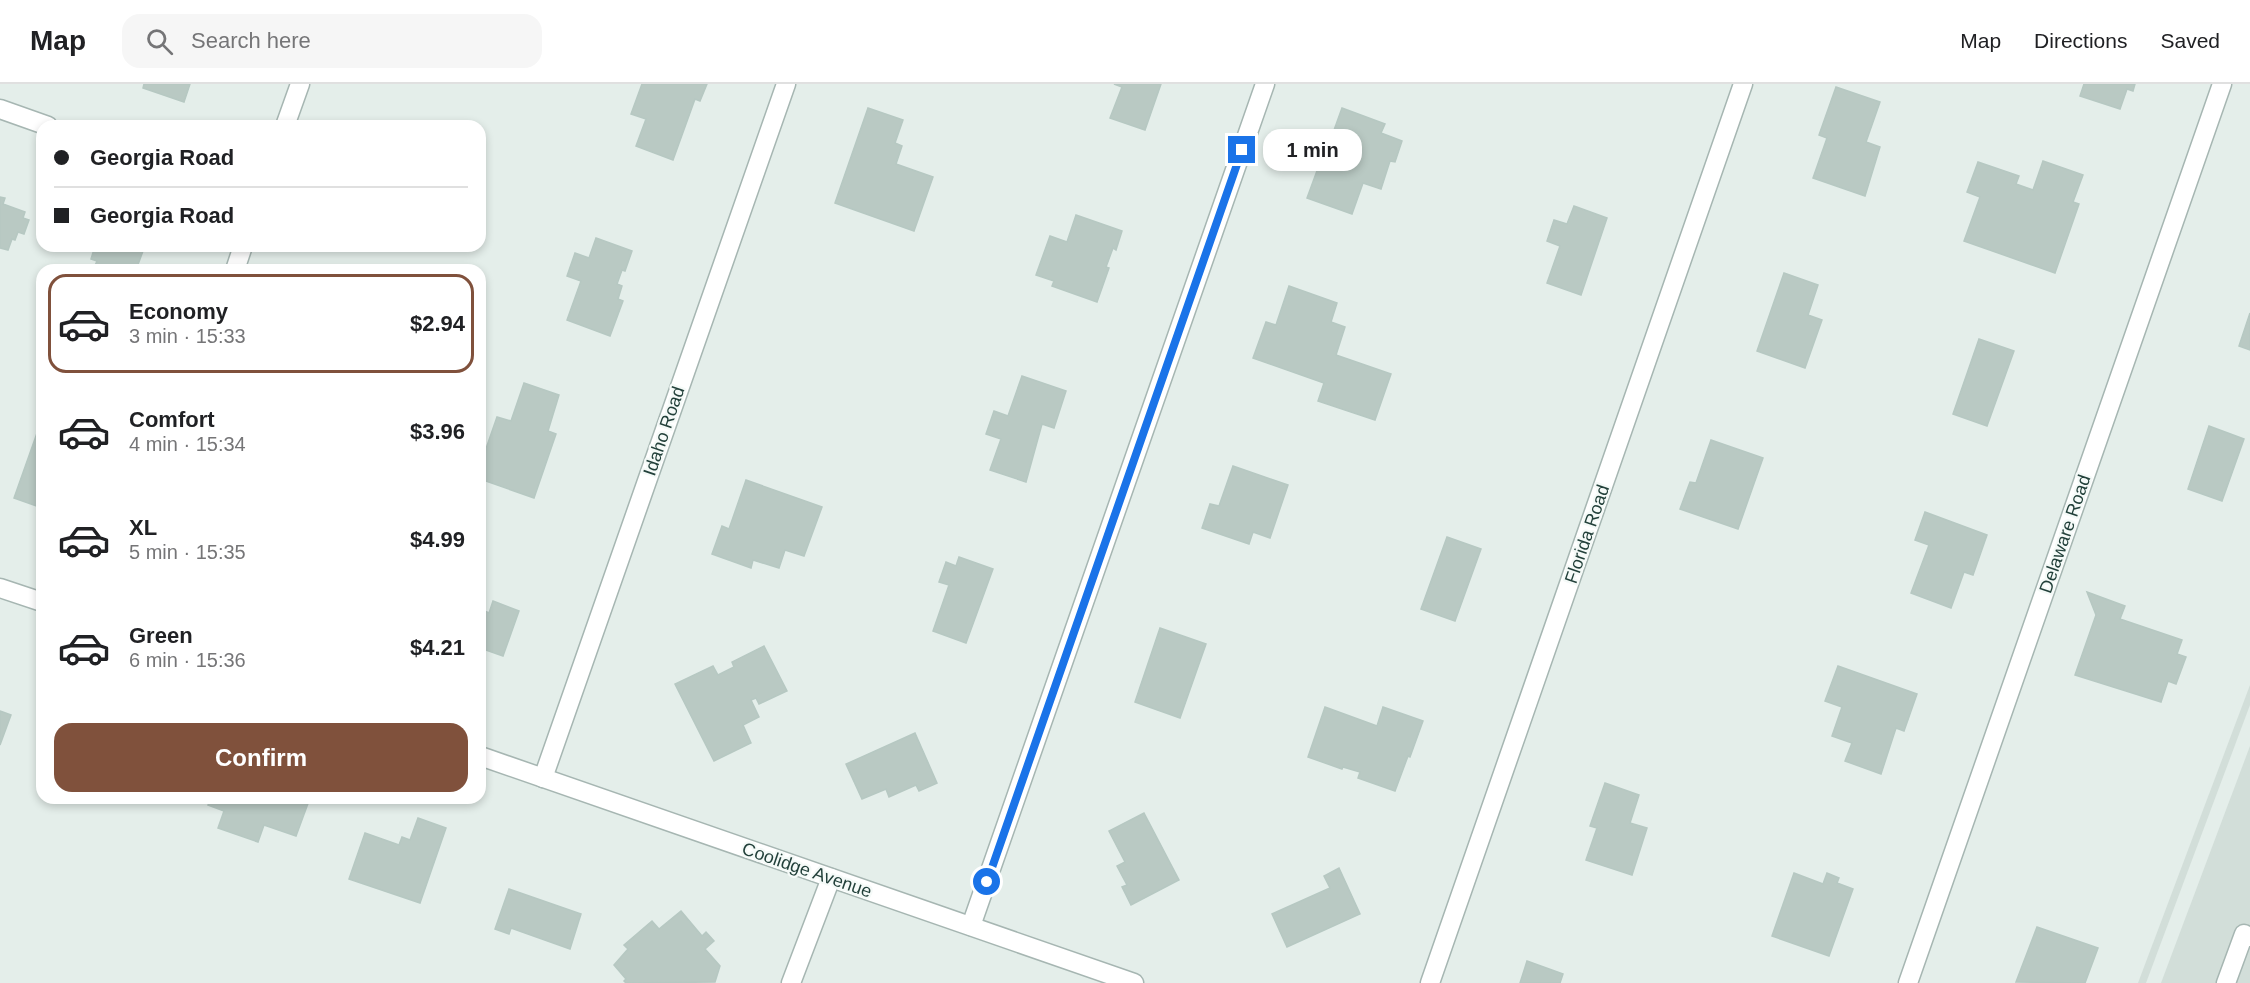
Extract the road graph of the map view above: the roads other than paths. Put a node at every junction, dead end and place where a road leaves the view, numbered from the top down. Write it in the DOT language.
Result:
graph roads {
  1 [pos="300,84"];
  2 [pos="786,84"];
  3 [pos="1265,84"];
  4 [pos="1743,84"];
  5 [pos="2222,84"];
  6 [pos="0,109"];
  7 [pos="287,120"];
  8 [pos="36,122"];
  9 [pos="0,588"];
  10 [pos="36,600"];
  11 [pos="486,758"];
  12 [pos="543,778"];
  13 [pos="831,878"];
  14 [pos="971,926"];
  15 [pos="2250,937"];
  16 [pos="791,983"];
  17 [pos="1134,983"];
  18 [pos="1430,983"];
  19 [pos="1908,983"];
  20 [pos="2226,983"];
  1 -- 7 [label="street"];
  2 -- 12 [label="street, Idaho Road"];
  3 -- 14 [label="street"];
  4 -- 18 [label="street, Florida Road"];
  5 -- 19 [label="street, Delaware Road"];
  6 -- 8 [label="street"];
  9 -- 10 [label="street"];
  11 -- 12 [label="street, Coolidge Avenue"];
  12 -- 13 [label="street, Coolidge Avenue"];
  13 -- 14 [label="street, Coolidge Avenue"];
  13 -- 16 [label="street"];
  14 -- 17 [label="street, Coolidge Avenue"];
  15 -- 20 [label="street"];
}
